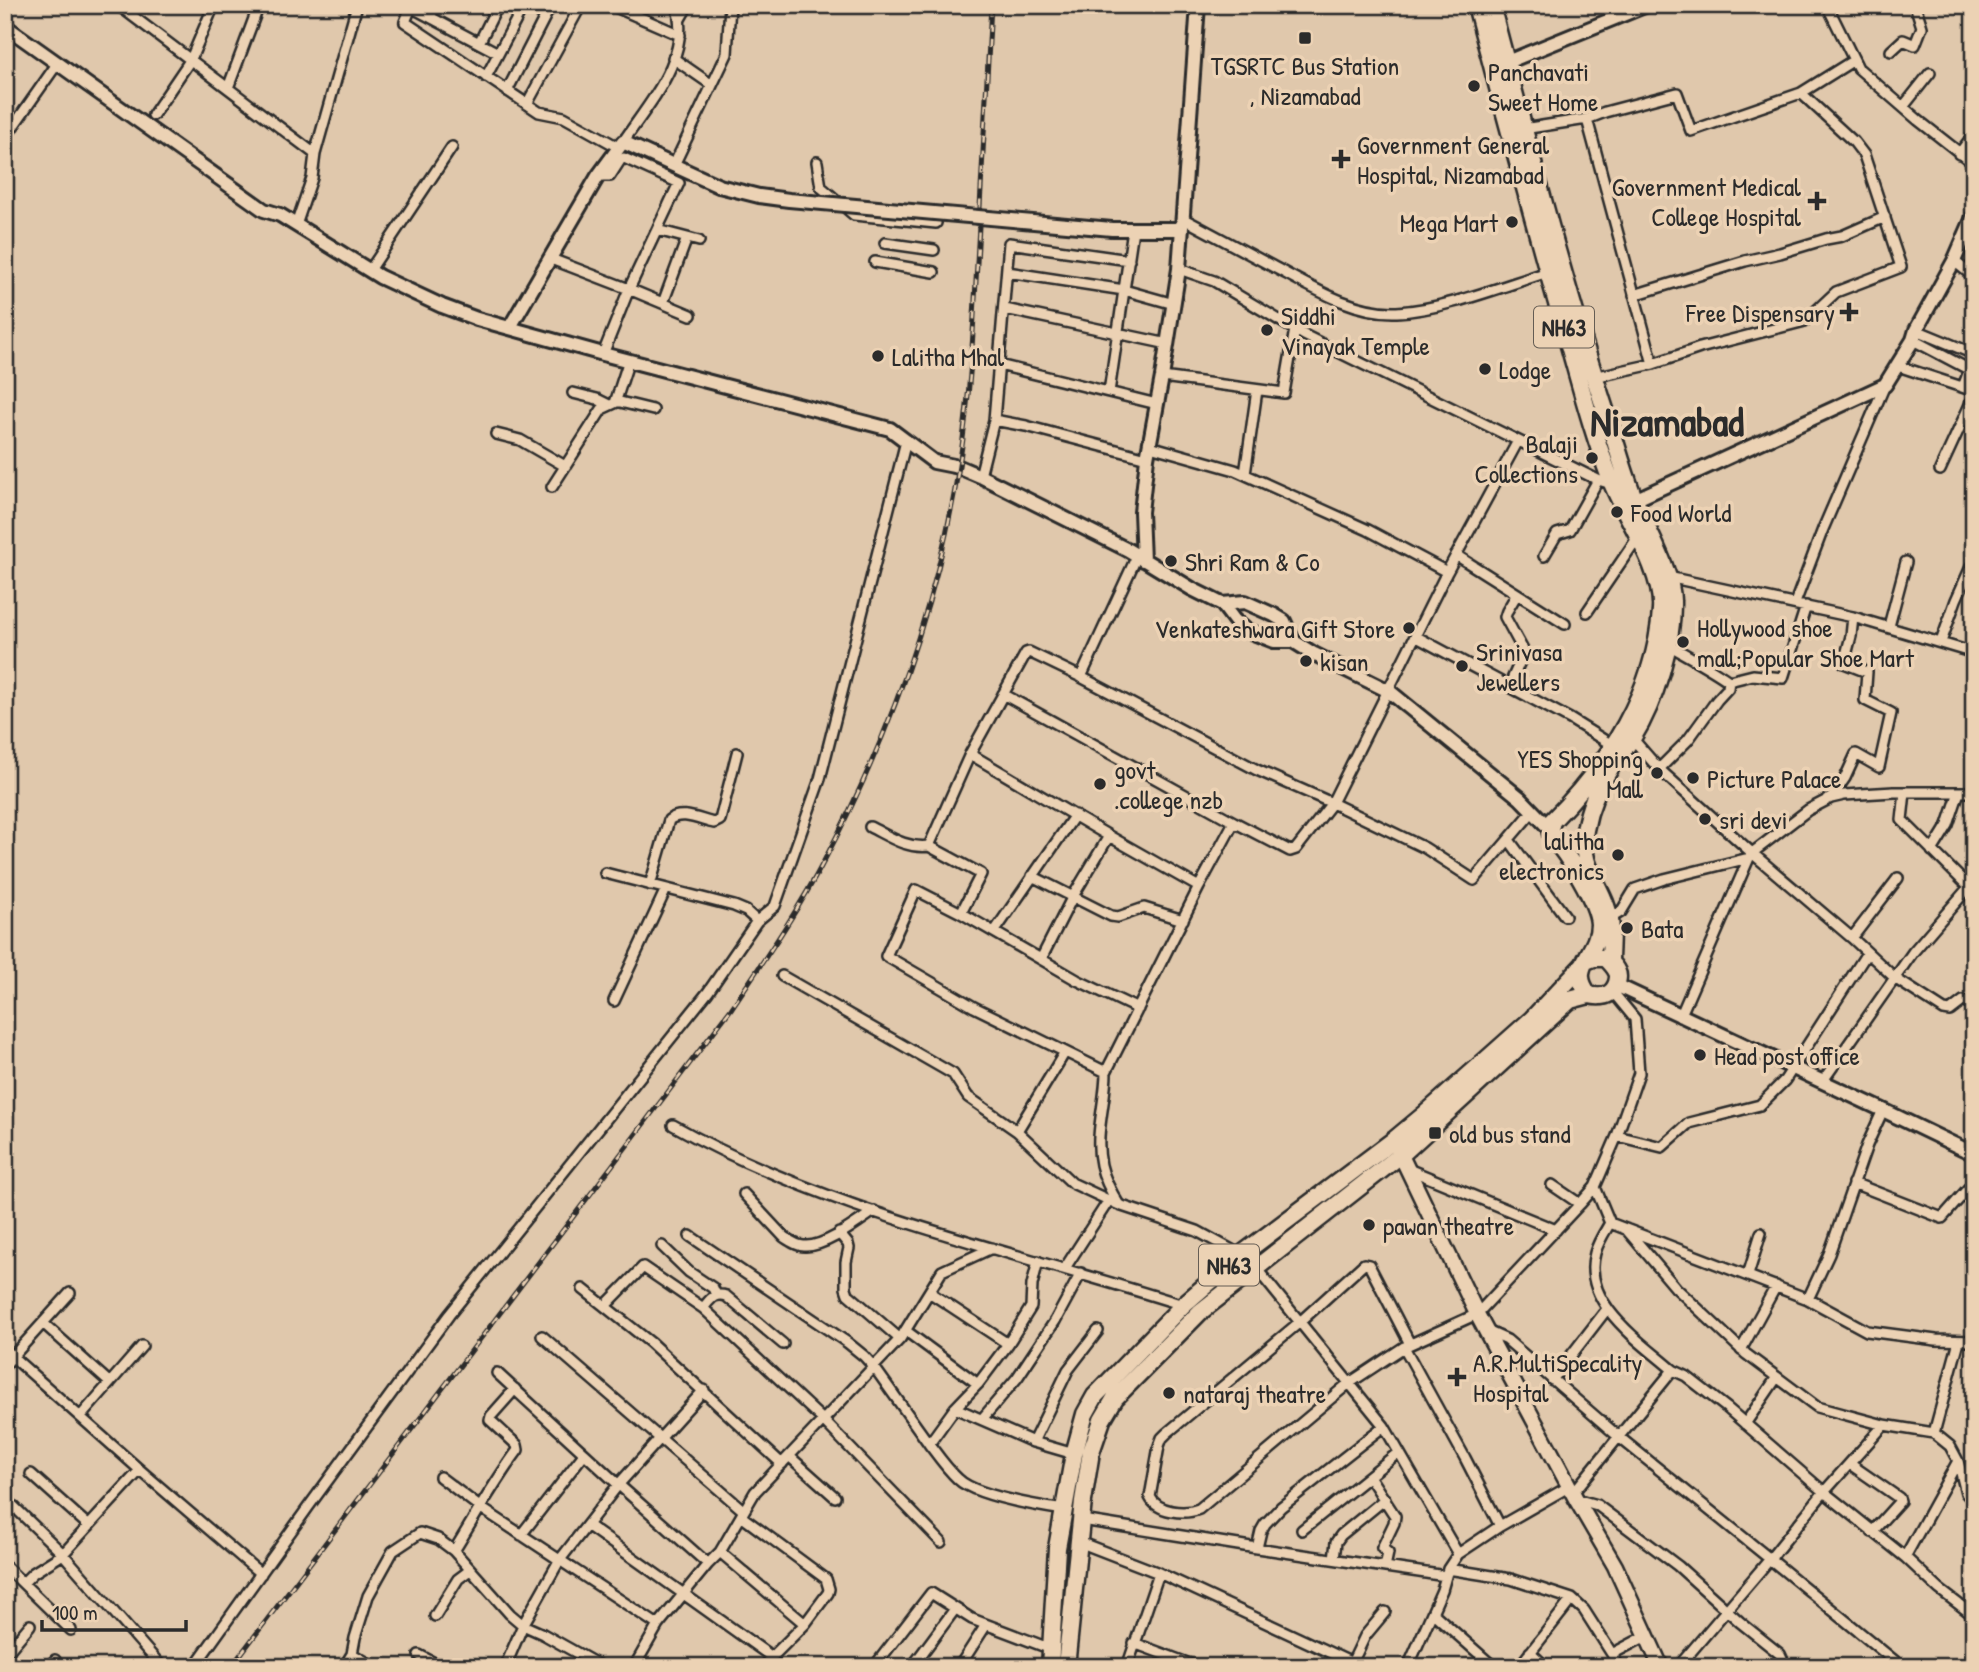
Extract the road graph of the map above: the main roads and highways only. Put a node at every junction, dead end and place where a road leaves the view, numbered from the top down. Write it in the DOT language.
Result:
graph roads {
  1 [pos="1198,5"];
  2 [pos="1476,5"];
  3 [pos="1491,5"];
  4 [pos="1647,5"];
  5 [pos="5,26"];
  6 [pos="1507,62"];
  7 [pos="1973,216"];
  8 [pos="1181,224"];
  9 [pos="510,327"];
  10 [pos="1629,498"];
  11 [pos="1140,558"];
  12 [pos="1222,604"];
  13 [pos="1293,641"];
  14 [pos="1560,812"];
  15 [pos="1584,832"];
  16 [pos="1554,836"];
  17 [pos="1604,922"];
  18 [pos="1610,962"];
  19 [pos="1584,963"];
  20 [pos="1614,988"];
  21 [pos="1589,995"];
  22 [pos="1974,1154"];
  23 [pos="1401,1155"];
  24 [pos="1050,1667"];
  25 [pos="1066,1667"];
  26 [pos="1661,1667"];
  1 -- 8 [label="main road"];
  2 -- 10 [label="highway, NH63"];
  3 -- 6 [label="highway, NH63"];
  4 -- 6 [label="main road"];
  5 -- 9 [label="main road"];
  6 -- 10 [label="highway, NH63"];
  7 -- 10 [label="main road"];
  8 -- 9 [label="main road, bridge"];
  8 -- 11 [label="main road"];
  9 -- 11 [label="main road"];
  10 -- 14 [label="highway, NH63"];
  10 -- 15 [label="highway, NH63"];
  11 -- 12 [label="main road"];
  12 -- 13 [label="main road"];
  12 -- 13 [label="main road"];
  13 -- 16 [label="main road"];
  14 -- 15 [label="highway"];
  14 -- 16 [label="highway, NH63"];
  15 -- 16 [label="highway"];
  15 -- 17 [label="highway, NH63"];
  16 -- 17 [label="highway, NH63"];
  17 -- 18 [label="highway, NH63"];
  17 -- 19 [label="highway, NH63"];
  18 -- 19 [label="highway"];
  18 -- 20 [label="highway, NH63"];
  19 -- 21 [label="highway"];
  19 -- 23 [label="highway, NH63"];
  20 -- 21 [label="highway, NH63"];
  20 -- 22 [label="main road"];
  21 -- 23 [label="highway, NH63"];
  23 -- 24 [label="highway, NH63"];
  23 -- 25 [label="highway, NH63"];
  23 -- 26 [label="main road"];
}
